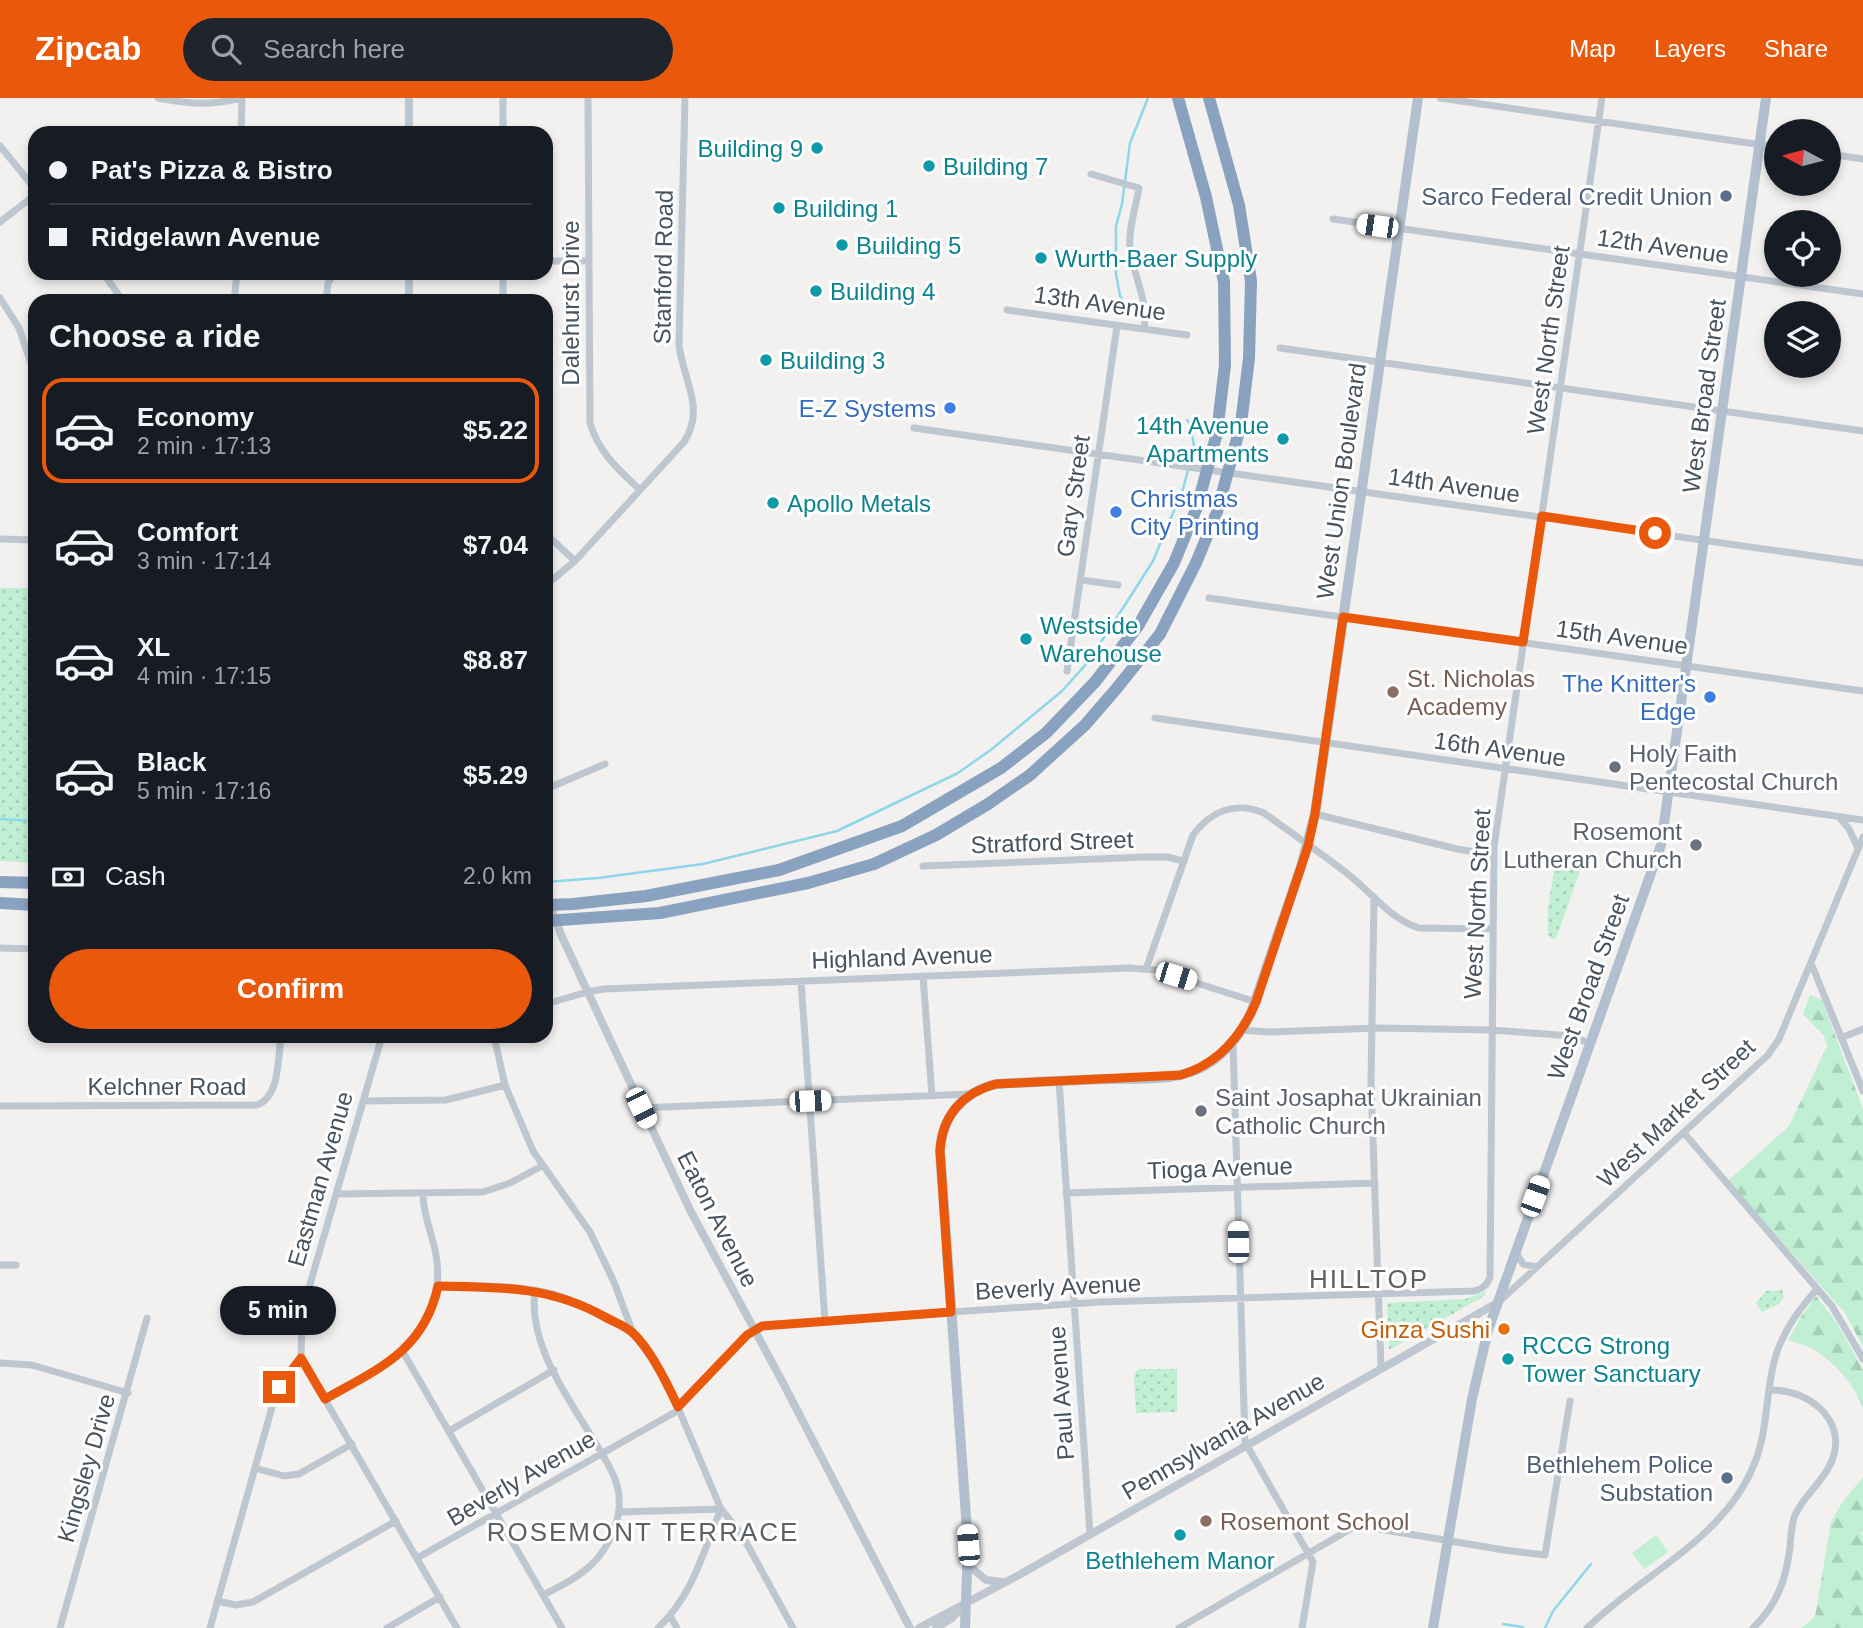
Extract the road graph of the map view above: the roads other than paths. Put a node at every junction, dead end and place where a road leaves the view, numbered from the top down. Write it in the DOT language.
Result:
graph roads {
  1 [pos="158,98"];
  2 [pos="241,98"];
  3 [pos="410,98"];
  4 [pos="503,98"];
  5 [pos="588,98"];
  6 [pos="685,98"];
  7 [pos="1178,98"];
  8 [pos="1209,98"];
  9 [pos="1418,98"];
  10 [pos="1440,98"];
  11 [pos="1602,98"];
  12 [pos="1766,98"];
  13 [pos="1599,122"];
  14 [pos="241,126"];
  15 [pos="409,126"];
  16 [pos="503,126"];
  17 [pos="1760,144"];
  18 [pos="1764,145"];
  19 [pos="0,146"];
  20 [pos="1841,156"];
  21 [pos="1863,159"];
  22 [pos="1091,174"];
  23 [pos="28,180"];
  24 [pos="28,200"];
  25 [pos="1333,219"];
  26 [pos="0,222"];
  27 [pos="1399,229"];
  28 [pos="1580,254"];
  29 [pos="553,261"];
  30 [pos="589,261"];
  31 [pos="1742,277"];
  32 [pos="1863,294"];
  33 [pos="0,299"];
  34 [pos="1007,310"];
  35 [pos="1117,326"];
  36 [pos="1144,329"];
  37 [pos="1187,335"];
  38 [pos="1280,348"];
  39 [pos="28,354"];
  40 [pos="1378,362"];
  41 [pos="1561,387"];
  42 [pos="1724,410"];
  43 [pos="914,428"];
  44 [pos="1863,431"];
  45 [pos="1098,454"];
  46 [pos="640,489"];
  47 [pos="1361,491"];
  48 [pos="1542,516"];
  49 [pos="0,539"];
  50 [pos="28,540"];
  51 [pos="1705,540"];
  52 [pos="553,541"];
  53 [pos="575,561"];
  54 [pos="1863,563"];
  55 [pos="553,580"];
  56 [pos="1081,580"];
  57 [pos="1118,585"];
  58 [pos="1209,598"];
  59 [pos="1343,617"];
  60 [pos="1523,642"];
  61 [pos="1686,667"];
  62 [pos="1068,671"];
  63 [pos="1863,691"];
  64 [pos="1156,719"];
  65 [pos="1325,743"];
  66 [pos="605,764"];
  67 [pos="1505,769"];
  68 [pos="553,786"];
  69 [pos="1668,792"];
  70 [pos="1315,814"];
  71 [pos="1839,817"];
  72 [pos="1863,820"];
  73 [pos="1863,837"];
  74 [pos="1308,846"];
  75 [pos="1858,848"];
  76 [pos="1494,855"];
  77 [pos="1183,861"];
  78 [pos="923,866"];
  79 [pos="0,882"];
  80 [pos="28,883"];
  81 [pos="1374,897"];
  82 [pos="0,903"];
  83 [pos="28,905"];
  84 [pos="553,905"];
  85 [pos="553,913"];
  86 [pos="553,921"];
  87 [pos="1492,929"];
  88 [pos="0,948"];
  89 [pos="28,949"];
  90 [pos="1811,963"];
  91 [pos="1146,969"];
  92 [pos="923,976"];
  93 [pos="801,981"];
  94 [pos="587,992"];
  95 [pos="553,1002"];
  96 [pos="1256,1002"];
  97 [pos="1372,1028"];
  98 [pos="1863,1029"];
  99 [pos="1241,1030"];
  100 [pos="1491,1030"];
  101 [pos="1841,1038"];
  102 [pos="1233,1041"];
  103 [pos="280,1043"];
  104 [pos="380,1043"];
  105 [pos="496,1043"];
  106 [pos="1590,1044"];
  107 [pos="1059,1081"];
  108 [pos="505,1085"];
  109 [pos="1863,1091"];
  110 [pos="971,1094"];
  111 [pos="932,1096"];
  112 [pos="363,1101"];
  113 [pos="810,1101"];
  114 [pos="0,1105"];
  115 [pos="641,1108"];
  116 [pos="1684,1133"];
  117 [pos="542,1166"];
  118 [pos="1375,1183"];
  119 [pos="1237,1187"];
  120 [pos="1066,1193"];
  121 [pos="336,1194"];
  122 [pos="423,1194"];
  123 [pos="1515,1252"];
  124 [pos="0,1265"];
  125 [pos="16,1265"];
  126 [pos="1537,1267"];
  127 [pos="438,1286"];
  128 [pos="1817,1289"];
  129 [pos="535,1290"];
  130 [pos="1474,1291"];
  131 [pos="1378,1293"];
  132 [pos="1240,1296"];
  133 [pos="1497,1303"];
  134 [pos="1074,1304"];
  135 [pos="951,1312"];
  136 [pos="148,1318"];
  137 [pos="825,1321"];
  138 [pos="754,1329"];
  139 [pos="633,1333"];
  140 [pos="403,1352"];
  141 [pos="301,1358"];
  142 [pos="1863,1359"];
  143 [pos="0,1363"];
  144 [pos="1381,1368"];
  145 [pos="554,1370"];
  146 [pos="1770,1390"];
  147 [pos="128,1393"];
  148 [pos="325,1399"];
  149 [pos="1570,1401"];
  150 [pos="679,1408"];
  151 [pos="449,1431"];
  152 [pos="352,1444"];
  153 [pos="1246,1445"];
  154 [pos="602,1454"];
  155 [pos="255,1468"];
  156 [pos="721,1509"];
  157 [pos="619,1512"];
  158 [pos="496,1514"];
  159 [pos="396,1521"];
  160 [pos="1090,1534"];
  161 [pos="1448,1541"];
  162 [pos="1308,1554"];
  163 [pos="417,1558"];
  164 [pos="968,1565"];
  165 [pos="1004,1583"];
  166 [pos="543,1595"];
  167 [pos="440,1597"];
  168 [pos="217,1601"];
  169 [pos="968,1602"];
  170 [pos="670,1616"];
  171 [pos="60,1628"];
  172 [pos="209,1628"];
  173 [pos="387,1628"];
  174 [pos="457,1628"];
  175 [pos="562,1628"];
  176 [pos="658,1628"];
  177 [pos="677,1628"];
  178 [pos="793,1628"];
  179 [pos="910,1628"];
  180 [pos="919,1628"];
  181 [pos="936,1628"];
  182 [pos="965,1628"];
  183 [pos="1179,1628"];
  184 [pos="1302,1628"];
  185 [pos="1433,1628"];
  186 [pos="1587,1628"];
  187 [pos="1752,1628"];
  1 -- 2 [label="street"];
  2 -- 14 [label="street"];
  3 -- 15 [label="street"];
  4 -- 16 [label="street"];
  5 -- 30 [label="street, Dalehurst Drive"];
  6 -- 46 [label="street, Stanford Road"];
  7 -- 84 [label="highway"];
  8 -- 86 [label="highway"];
  9 -- 27 [label="main road, West Union Boulevard"];
  10 -- 13 [label="street"];
  11 -- 13 [label="street, West North Street"];
  12 -- 17 [label="main road, West Broad Street"];
  13 -- 17 [label="street"];
  13 -- 28 [label="street, West North Street"];
  17 -- 18 [label="street"];
  17 -- 31 [label="main road, West Broad Street"];
  19 -- 23 [label="street"];
  20 -- 21 [label="street"];
  22 -- 36 [label="street"];
  24 -- 26 [label="street"];
  25 -- 27 [label="street, 12th Avenue"];
  27 -- 28 [label="street, 12th Avenue"];
  27 -- 40 [label="main road, West Union Boulevard"];
  28 -- 31 [label="street, 12th Avenue"];
  28 -- 41 [label="street, West North Street"];
  29 -- 30 [label="street"];
  30 -- 46 [label="street, Dalehurst Drive"];
  31 -- 32 [label="street, 12th Avenue"];
  31 -- 42 [label="main road, West Broad Street"];
  33 -- 39 [label="street"];
  34 -- 35 [label="street, 13th Avenue"];
  35 -- 36 [label="street, 13th Avenue"];
  35 -- 45 [label="street, Gary Street"];
  36 -- 37 [label="street, 13th Avenue"];
  38 -- 40 [label="street"];
  40 -- 41 [label="street"];
  40 -- 47 [label="main road, West Union Boulevard"];
  41 -- 42 [label="street"];
  41 -- 48 [label="street, West North Street"];
  42 -- 44 [label="street"];
  42 -- 51 [label="main road, West Broad Street"];
  43 -- 45 [label="street, 14th Avenue"];
  45 -- 47 [label="street, 14th Avenue"];
  45 -- 56 [label="street, Gary Street"];
  46 -- 53 [label="street, Stanford Road"];
  47 -- 48 [label="street, 14th Avenue"];
  47 -- 59 [label="main road, West Union Boulevard"];
  48 -- 51 [label="street, 14th Avenue"];
  48 -- 60 [label="street, West North Street"];
  49 -- 50 [label="street"];
  51 -- 54 [label="street, 14th Avenue"];
  51 -- 61 [label="main road, West Broad Street"];
  52 -- 53 [label="street"];
  53 -- 55 [label="street, Stanford Road"];
  56 -- 57 [label="street"];
  56 -- 62 [label="street, Gary Street"];
  58 -- 59 [label="street, 15th Avenue"];
  59 -- 60 [label="street, 15th Avenue"];
  59 -- 65 [label="main road, West Union Boulevard"];
  60 -- 61 [label="street, 15th Avenue"];
  60 -- 67 [label="street, West North Street"];
  61 -- 63 [label="street, 15th Avenue"];
  61 -- 69 [label="main road, West Broad Street"];
  64 -- 65 [label="street, 16th Avenue"];
  65 -- 67 [label="street, 16th Avenue"];
  65 -- 70 [label="main road, West Union Boulevard"];
  66 -- 68 [label="street"];
  67 -- 69 [label="street, 16th Avenue"];
  67 -- 76 [label="street, West North Street"];
  69 -- 71 [label="street, 16th Avenue"];
  69 -- 106 [label="main road, West Broad Street"];
  70 -- 74 [label="main road, West Union Boulevard"];
  70 -- 76 [label="street"];
  71 -- 72 [label="street, 16th Avenue"];
  71 -- 75 [label="street"];
  73 -- 75 [label="street, West Market Street"];
  74 -- 77 [label="street"];
  74 -- 81 [label="street"];
  74 -- 96 [label="main road, West Union Boulevard"];
  75 -- 90 [label="street, West Market Street"];
  76 -- 87 [label="street, West North Street"];
  77 -- 78 [label="street, Stratford Street"];
  77 -- 91 [label="street"];
  79 -- 80 [label="highway"];
  81 -- 87 [label="street"];
  81 -- 97 [label="street"];
  82 -- 83 [label="highway"];
  85 -- 94 [label="street, Eaton Avenue"];
  87 -- 100 [label="street, West North Street"];
  88 -- 89 [label="street"];
  90 -- 101 [label="street"];
  90 -- 116 [label="street, West Market Street"];
  91 -- 92 [label="street, Highland Avenue"];
  91 -- 96 [label="street, Highland Avenue"];
  92 -- 93 [label="street, Highland Avenue"];
  92 -- 111 [label="street"];
  93 -- 94 [label="street, Highland Avenue"];
  93 -- 113 [label="street"];
  94 -- 95 [label="street, Highland Avenue"];
  94 -- 115 [label="street, Eaton Avenue"];
  96 -- 99 [label="main road, West Union Boulevard"];
  97 -- 99 [label="street"];
  97 -- 100 [label="street"];
  97 -- 118 [label="street"];
  98 -- 101 [label="street"];
  99 -- 102 [label="main road, West Union Boulevard"];
  100 -- 106 [label="street"];
  100 -- 130 [label="street, West North Street"];
  101 -- 109 [label="street"];
  102 -- 107 [label="main road, West Union Boulevard"];
  102 -- 119 [label="street"];
  103 -- 114 [label="street, Kelchner Road"];
  104 -- 112 [label="street, Eastman Avenue"];
  105 -- 108 [label="street"];
  106 -- 123 [label="main road, West Broad Street"];
  107 -- 110 [label="main road, West Union Boulevard"];
  107 -- 120 [label="street, Paul Avenue"];
  108 -- 112 [label="street"];
  108 -- 117 [label="street"];
  110 -- 111 [label="street"];
  110 -- 135 [label="main road"];
  111 -- 113 [label="street"];
  112 -- 121 [label="street, Eastman Avenue"];
  113 -- 115 [label="street"];
  113 -- 137 [label="street"];
  115 -- 138 [label="street, Eaton Avenue"];
  116 -- 126 [label="street, West Market Street"];
  116 -- 128 [label="street"];
  117 -- 122 [label="street"];
  117 -- 139 [label="street"];
  118 -- 119 [label="street, Tioga Avenue"];
  118 -- 131 [label="street"];
  119 -- 120 [label="street, Tioga Avenue"];
  119 -- 132 [label="street"];
  120 -- 134 [label="street, Paul Avenue"];
  121 -- 122 [label="street"];
  121 -- 141 [label="street, Eastman Avenue"];
  122 -- 127 [label="street"];
  123 -- 126 [label="street"];
  123 -- 133 [label="main road, West Broad Street"];
  124 -- 125 [label="street"];
  126 -- 133 [label="street, West Market Street"];
  127 -- 129 [label="street"];
  127 -- 140 [label="street"];
  128 -- 142 [label="street"];
  128 -- 146 [label="street"];
  129 -- 139 [label="street"];
  129 -- 145 [label="street"];
  130 -- 131 [label="street, Beverly Avenue"];
  131 -- 132 [label="street, Beverly Avenue"];
  131 -- 144 [label="street"];
  132 -- 134 [label="street, Beverly Avenue"];
  132 -- 153 [label="street"];
  133 -- 144 [label="street, Pennsylvania Avenue"];
  133 -- 161 [label="main road, West Broad Street"];
  134 -- 135 [label="street, Beverly Avenue"];
  134 -- 160 [label="street, Paul Avenue"];
  135 -- 137 [label="street, Beverly Avenue"];
  135 -- 164 [label="main road"];
  136 -- 147 [label="street, Kingsley Drive"];
  137 -- 138 [label="street, Beverly Avenue"];
  138 -- 150 [label="street, Beverly Avenue"];
  138 -- 179 [label="street, Eaton Avenue"];
  139 -- 150 [label="street"];
  140 -- 148 [label="street"];
  140 -- 151 [label="street"];
  141 -- 148 [label="street"];
  141 -- 155 [label="street"];
  143 -- 147 [label="street"];
  144 -- 153 [label="street, Pennsylvania Avenue"];
  145 -- 151 [label="street"];
  145 -- 154 [label="street"];
  146 -- 186 [label="street"];
  146 -- 187 [label="street"];
  147 -- 171 [label="street, Kingsley Drive"];
  148 -- 152 [label="street"];
  149 -- 161 [label="street"];
  150 -- 154 [label="street, Beverly Avenue"];
  150 -- 156 [label="street"];
  151 -- 158 [label="street"];
  152 -- 155 [label="street"];
  152 -- 159 [label="street"];
  153 -- 160 [label="street, Pennsylvania Avenue"];
  153 -- 162 [label="street"];
  154 -- 157 [label="street"];
  154 -- 158 [label="street, Beverly Avenue"];
  155 -- 168 [label="street"];
  156 -- 157 [label="street"];
  156 -- 170 [label="street"];
  156 -- 178 [label="street"];
  157 -- 166 [label="street"];
  158 -- 163 [label="street, Beverly Avenue"];
  158 -- 166 [label="street"];
  159 -- 163 [label="street"];
  159 -- 168 [label="street"];
  160 -- 165 [label="street, Pennsylvania Avenue"];
  161 -- 162 [label="street"];
  161 -- 185 [label="main road, West Broad Street"];
  162 -- 183 [label="street"];
  162 -- 184 [label="street"];
  163 -- 167 [label="street"];
  164 -- 165 [label="street"];
  164 -- 169 [label="main road"];
  165 -- 169 [label="street, Pennsylvania Avenue"];
  166 -- 175 [label="street"];
  167 -- 173 [label="street"];
  167 -- 174 [label="street"];
  168 -- 172 [label="street"];
  169 -- 180 [label="street, Pennsylvania Avenue"];
  169 -- 181 [label="street, Pennsylvania Avenue"];
  169 -- 182 [label="main road"];
  170 -- 176 [label="street"];
  170 -- 177 [label="street"];
}
